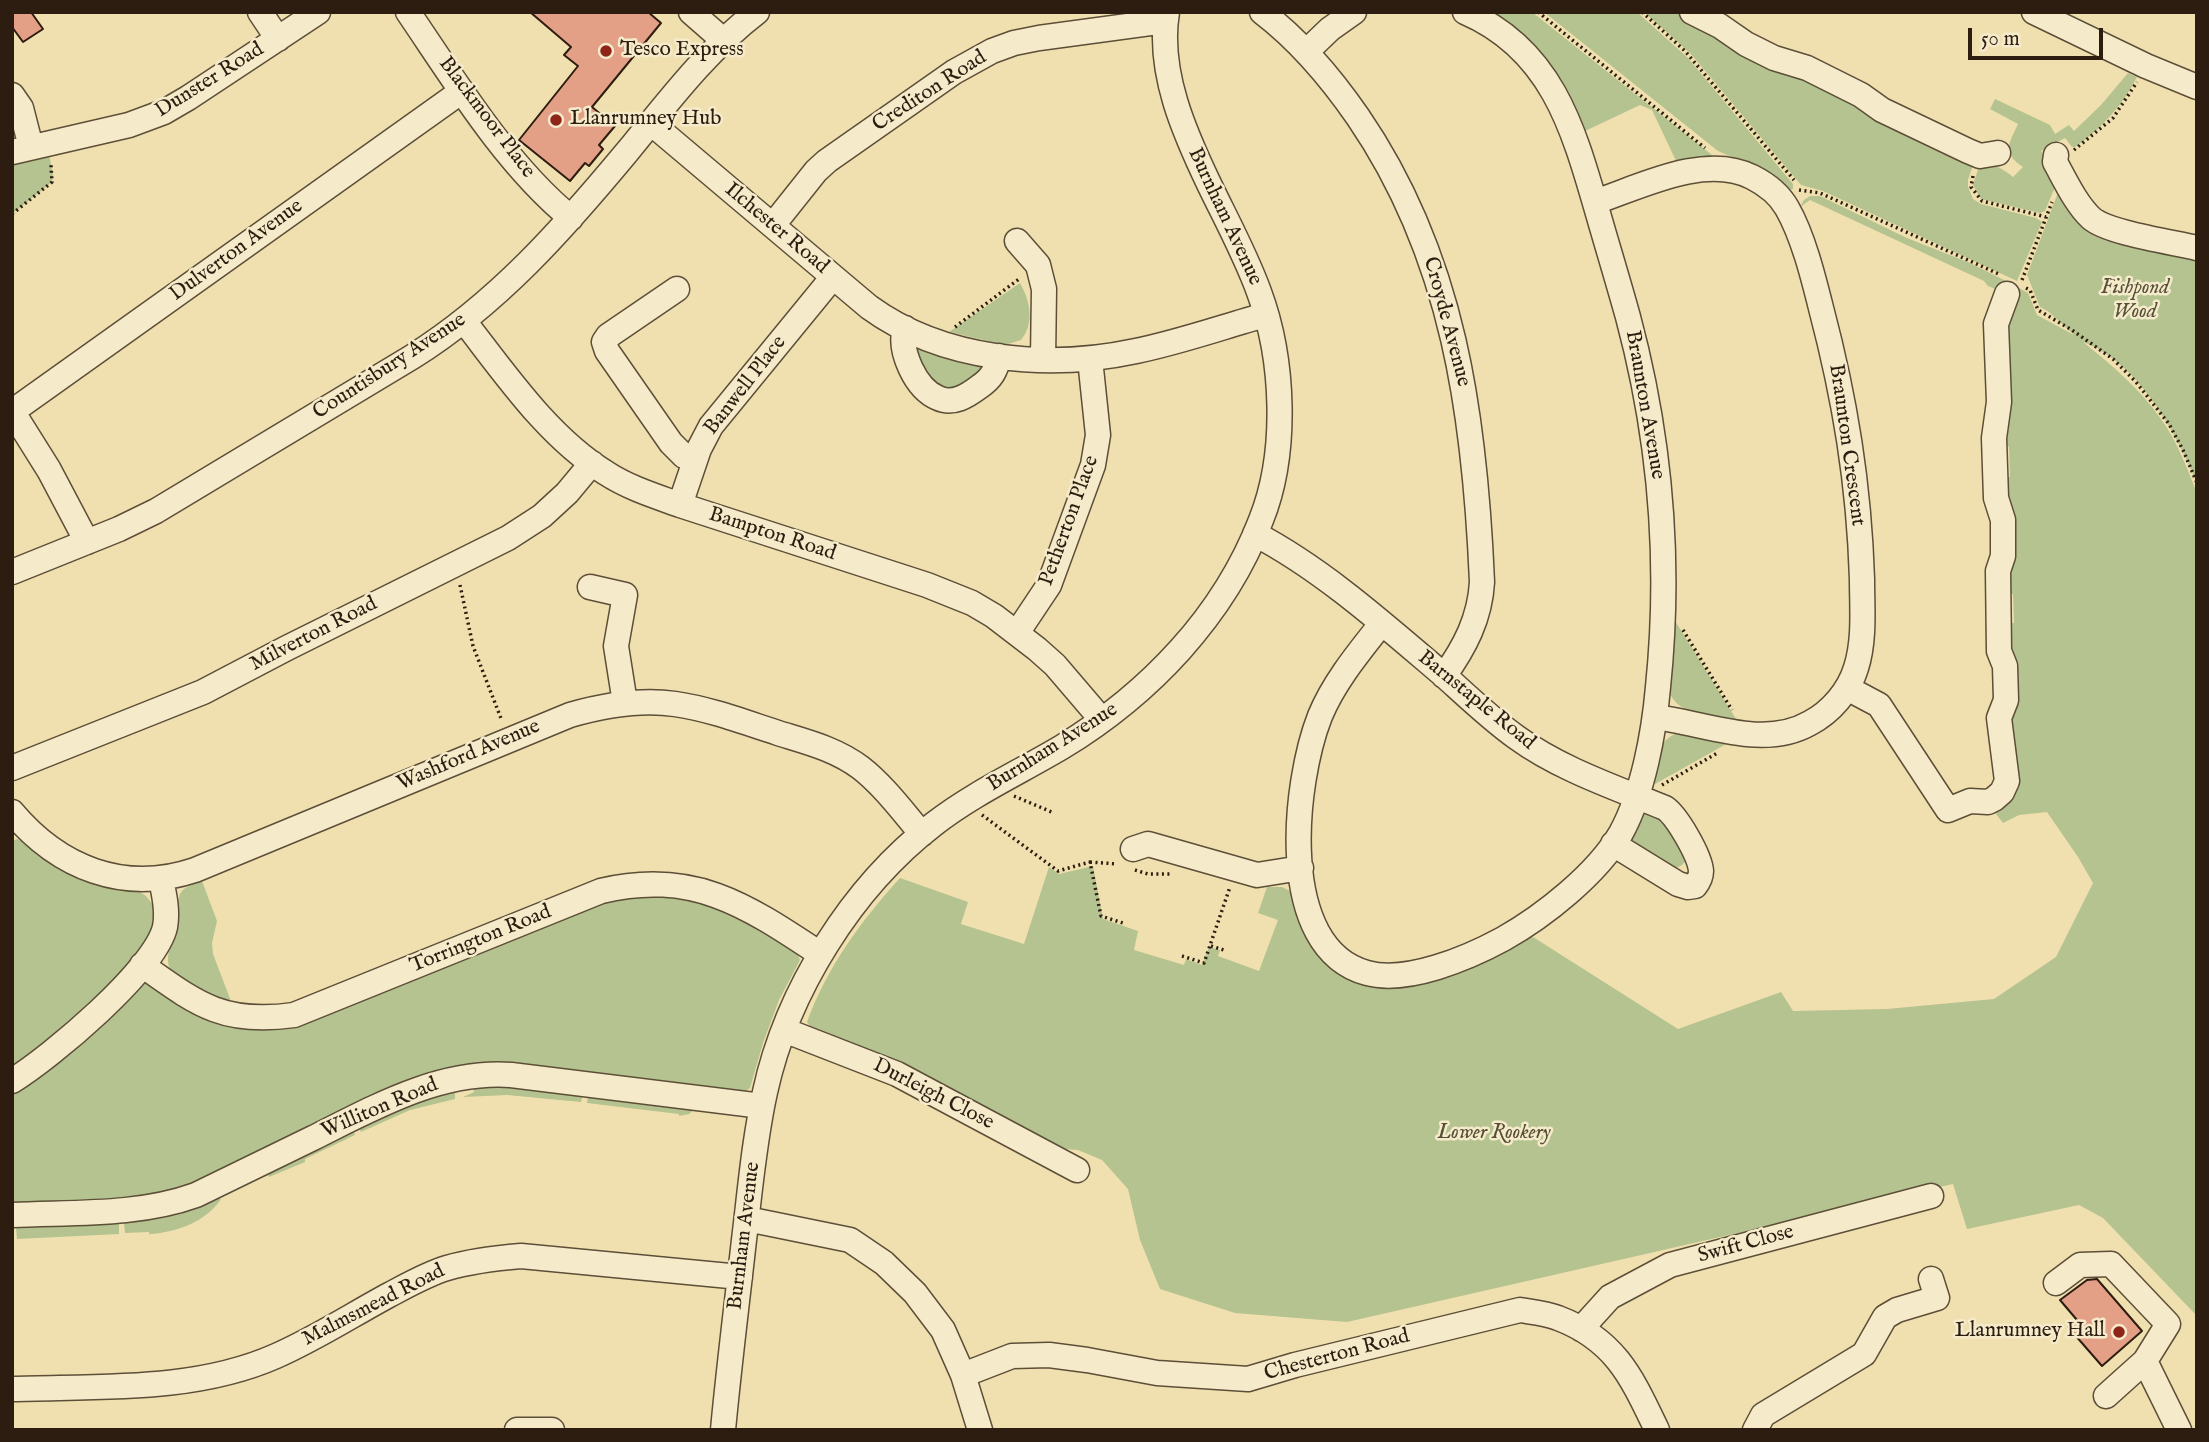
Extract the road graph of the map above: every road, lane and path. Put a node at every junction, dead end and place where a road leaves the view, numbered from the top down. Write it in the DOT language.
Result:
graph roads {
  1 [pos="260,12"];
  2 [pos="318,12"];
  3 [pos="408,12"];
  4 [pos="757,12"];
  5 [pos="1262,12"];
  6 [pos="1354,12"];
  7 [pos="1465,12"];
  8 [pos="1538,12"];
  9 [pos="1642,12"];
  10 [pos="1692,12"];
  11 [pos="2034,12"];
  12 [pos="693,13"];
  13 [pos="1166,17"];
  14 [pos="278,38"];
  15 [pos="723,40"];
  16 [pos="1306,52"];
  17 [pos="2146,66"];
  18 [pos="2197,87"];
  19 [pos="462,91"];
  20 [pos="12,95"];
  21 [pos="651,123"];
  22 [pos="30,147"];
  23 [pos="1989,154"];
  24 [pos="2059,165"];
  25 [pos="1730,169"];
  26 [pos="1802,189"];
  27 [pos="1595,202"];
  28 [pos="12,214"];
  29 [pos="2046,217"];
  30 [pos="571,218"];
  31 [pos="773,225"];
  32 [pos="1017,241"];
  33 [pos="2197,248"];
  34 [pos="1038,265"];
  35 [pos="833,277"];
  36 [pos="677,289"];
  37 [pos="2014,290"];
  38 [pos="1265,314"];
  39 [pos="464,321"];
  40 [pos="905,328"];
  41 [pos="937,341"];
  42 [pos="999,356"];
  43 [pos="1090,359"];
  44 [pos="1044,360"];
  45 [pos="12,411"];
  46 [pos="695,460"];
  47 [pos="592,463"];
  48 [pos="680,505"];
  49 [pos="1255,534"];
  50 [pos="87,542"];
  51 [pos="456,565"];
  52 [pos="12,572"];
  53 [pos="590,587"];
  54 [pos="1382,623"];
  55 [pos="1017,632"];
  56 [pos="1444,676"];
  57 [pos="1847,688"];
  58 [pos="625,703"];
  59 [pos="1655,717"];
  60 [pos="1102,720"];
  61 [pos="509,739"];
  62 [pos="12,768"];
  63 [pos="992,787"];
  64 [pos="1635,796"];
  65 [pos="966,802"];
  66 [pos="12,812"];
  67 [pos="1054,813"];
  68 [pos="922,834"];
  69 [pos="1613,844"];
  70 [pos="1133,849"];
  71 [pos="1301,868"];
  72 [pos="1236,871"];
  73 [pos="161,879"];
  74 [pos="1126,924"];
  75 [pos="1210,946"];
  76 [pos="1224,950"];
  77 [pos="820,954"];
  78 [pos="1182,956"];
  79 [pos="142,965"];
  80 [pos="784,1030"];
  81 [pos="12,1081"];
  82 [pos="762,1106"];
  83 [pos="1077,1170"];
  84 [pos="1931,1196"];
  85 [pos="12,1215"];
  86 [pos="747,1219"];
  87 [pos="740,1277"];
  88 [pos="1931,1279"];
  89 [pos="2056,1283"];
  90 [pos="1581,1329"];
  91 [pos="2145,1362"];
  92 [pos="963,1375"];
  93 [pos="12,1390"];
  94 [pos="2106,1396"];
  95 [pos="517,1430"];
  96 [pos="552,1430"];
  97 [pos="723,1430"];
  98 [pos="980,1430"];
  99 [pos="1657,1430"];
  100 [pos="1755,1430"];
  101 [pos="2179,1430"];
  1 -- 14 [label="street"];
  2 -- 14 [label="street, Dunster Road"];
  3 -- 19 [label="street, Blackmoor Place"];
  4 -- 15 [label="street, Countisbury Avenue"];
  5 -- 16 [label="street, Croyde Avenue"];
  6 -- 16 [label="street"];
  7 -- 27 [label="street, Braunton Avenue"];
  8 -- 25 [label="path"];
  9 -- 26 [label="path"];
  10 -- 23 [label="street"];
  11 -- 17 [label="street"];
  12 -- 15 [label="street"];
  13 -- 31 [label="street, Crediton Road"];
  13 -- 38 [label="street, Burnham Avenue"];
  14 -- 22 [label="street, Dunster Road"];
  15 -- 21 [label="street, Countisbury Avenue"];
  16 -- 56 [label="street, Croyde Avenue"];
  17 -- 18 [label="street"];
  17 -- 24 [label="path"];
  19 -- 30 [label="street, Blackmoor Place"];
  19 -- 45 [label="street, Dulverton Avenue"];
  20 -- 22 [label="street"];
  21 -- 30 [label="street, Countisbury Avenue"];
  21 -- 31 [label="street, Ilchester Road"];
  22 -- 28 [label="path"];
  23 -- 29 [label="path"];
  24 -- 29 [label="path"];
  24 -- 33 [label="street"];
  25 -- 27 [label="street, Braunton Crescent"];
  25 -- 57 [label="street, Braunton Crescent"];
  27 -- 59 [label="street, Braunton Avenue"];
  29 -- 37 [label="path"];
  30 -- 39 [label="street, Countisbury Avenue"];
  31 -- 35 [label="street, Ilchester Road"];
  32 -- 34 [label="street"];
  34 -- 41 [label="path"];
  34 -- 44 [label="street"];
  35 -- 40 [label="street, Ilchester Road"];
  35 -- 46 [label="street, Banwell Place"];
  36 -- 46 [label="street"];
  37 -- 57 [label="street"];
  38 -- 43 [label="street, Ilchester Road"];
  38 -- 49 [label="street, Burnham Avenue"];
  39 -- 47 [label="street, Bampton Road"];
  39 -- 50 [label="street, Countisbury Avenue"];
  40 -- 41 [label="street, Ilchester Road"];
  40 -- 42 [label="street"];
  41 -- 42 [label="street, Ilchester Road"];
  42 -- 44 [label="street, Ilchester Road"];
  43 -- 44 [label="street, Ilchester Road"];
  43 -- 55 [label="street, Petherton Place"];
  45 -- 50 [label="street"];
  46 -- 48 [label="street, Banwell Place"];
  47 -- 48 [label="street, Bampton Road"];
  47 -- 51 [label="street, Milverton Road"];
  48 -- 55 [label="street, Bampton Road"];
  49 -- 54 [label="street, Barnstaple Road"];
  49 -- 60 [label="street, Burnham Avenue"];
  50 -- 52 [label="street, Countisbury Avenue"];
  51 -- 61 [label="path"];
  51 -- 62 [label="street, Milverton Road"];
  53 -- 58 [label="street"];
  54 -- 56 [label="street, Barnstaple Road"];
  54 -- 71 [label="street, Braunton Avenue"];
  55 -- 60 [label="street, Bampton Road"];
  56 -- 64 [label="street, Barnstaple Road"];
  57 -- 59 [label="street, Braunton Crescent"];
  58 -- 61 [label="street, Washford Avenue"];
  58 -- 68 [label="street, Washford Avenue"];
  59 -- 64 [label="street, Braunton Avenue"];
  60 -- 63 [label="street, Burnham Avenue"];
  61 -- 73 [label="street, Washford Avenue"];
  63 -- 65 [label="street, Burnham Avenue"];
  63 -- 67 [label="path"];
  64 -- 69 [label="street, Braunton Avenue"];
  64 -- 69 [label="street, Barnstaple Road"];
  65 -- 68 [label="street, Burnham Avenue"];
  65 -- 74 [label="path"];
  66 -- 73 [label="street, Washford Avenue"];
  68 -- 77 [label="street, Burnham Avenue"];
  69 -- 71 [label="street, Braunton Avenue"];
  70 -- 72 [label="street"];
  71 -- 72 [label="street"];
  72 -- 75 [label="path"];
  73 -- 79 [label="street"];
  75 -- 76 [label="path"];
  75 -- 78 [label="path"];
  77 -- 79 [label="street, Torrington Road"];
  77 -- 80 [label="street, Burnham Avenue"];
  79 -- 81 [label="street"];
  80 -- 82 [label="street, Burnham Avenue"];
  80 -- 83 [label="street, Durleigh Close"];
  82 -- 85 [label="street, Williton Road"];
  82 -- 86 [label="street, Burnham Avenue"];
  84 -- 90 [label="street, Swift Close"];
  86 -- 87 [label="street, Burnham Avenue"];
  86 -- 92 [label="street"];
  87 -- 93 [label="street, Malmsmead Road"];
  87 -- 97 [label="street, Burnham Avenue"];
  88 -- 100 [label="street"];
  89 -- 91 [label="street"];
  90 -- 92 [label="street, Chesterton Road"];
  90 -- 99 [label="street, Chesterton Road"];
  91 -- 94 [label="street"];
  91 -- 101 [label="street"];
  92 -- 98 [label="street"];
  95 -- 96 [label="street"];
}
